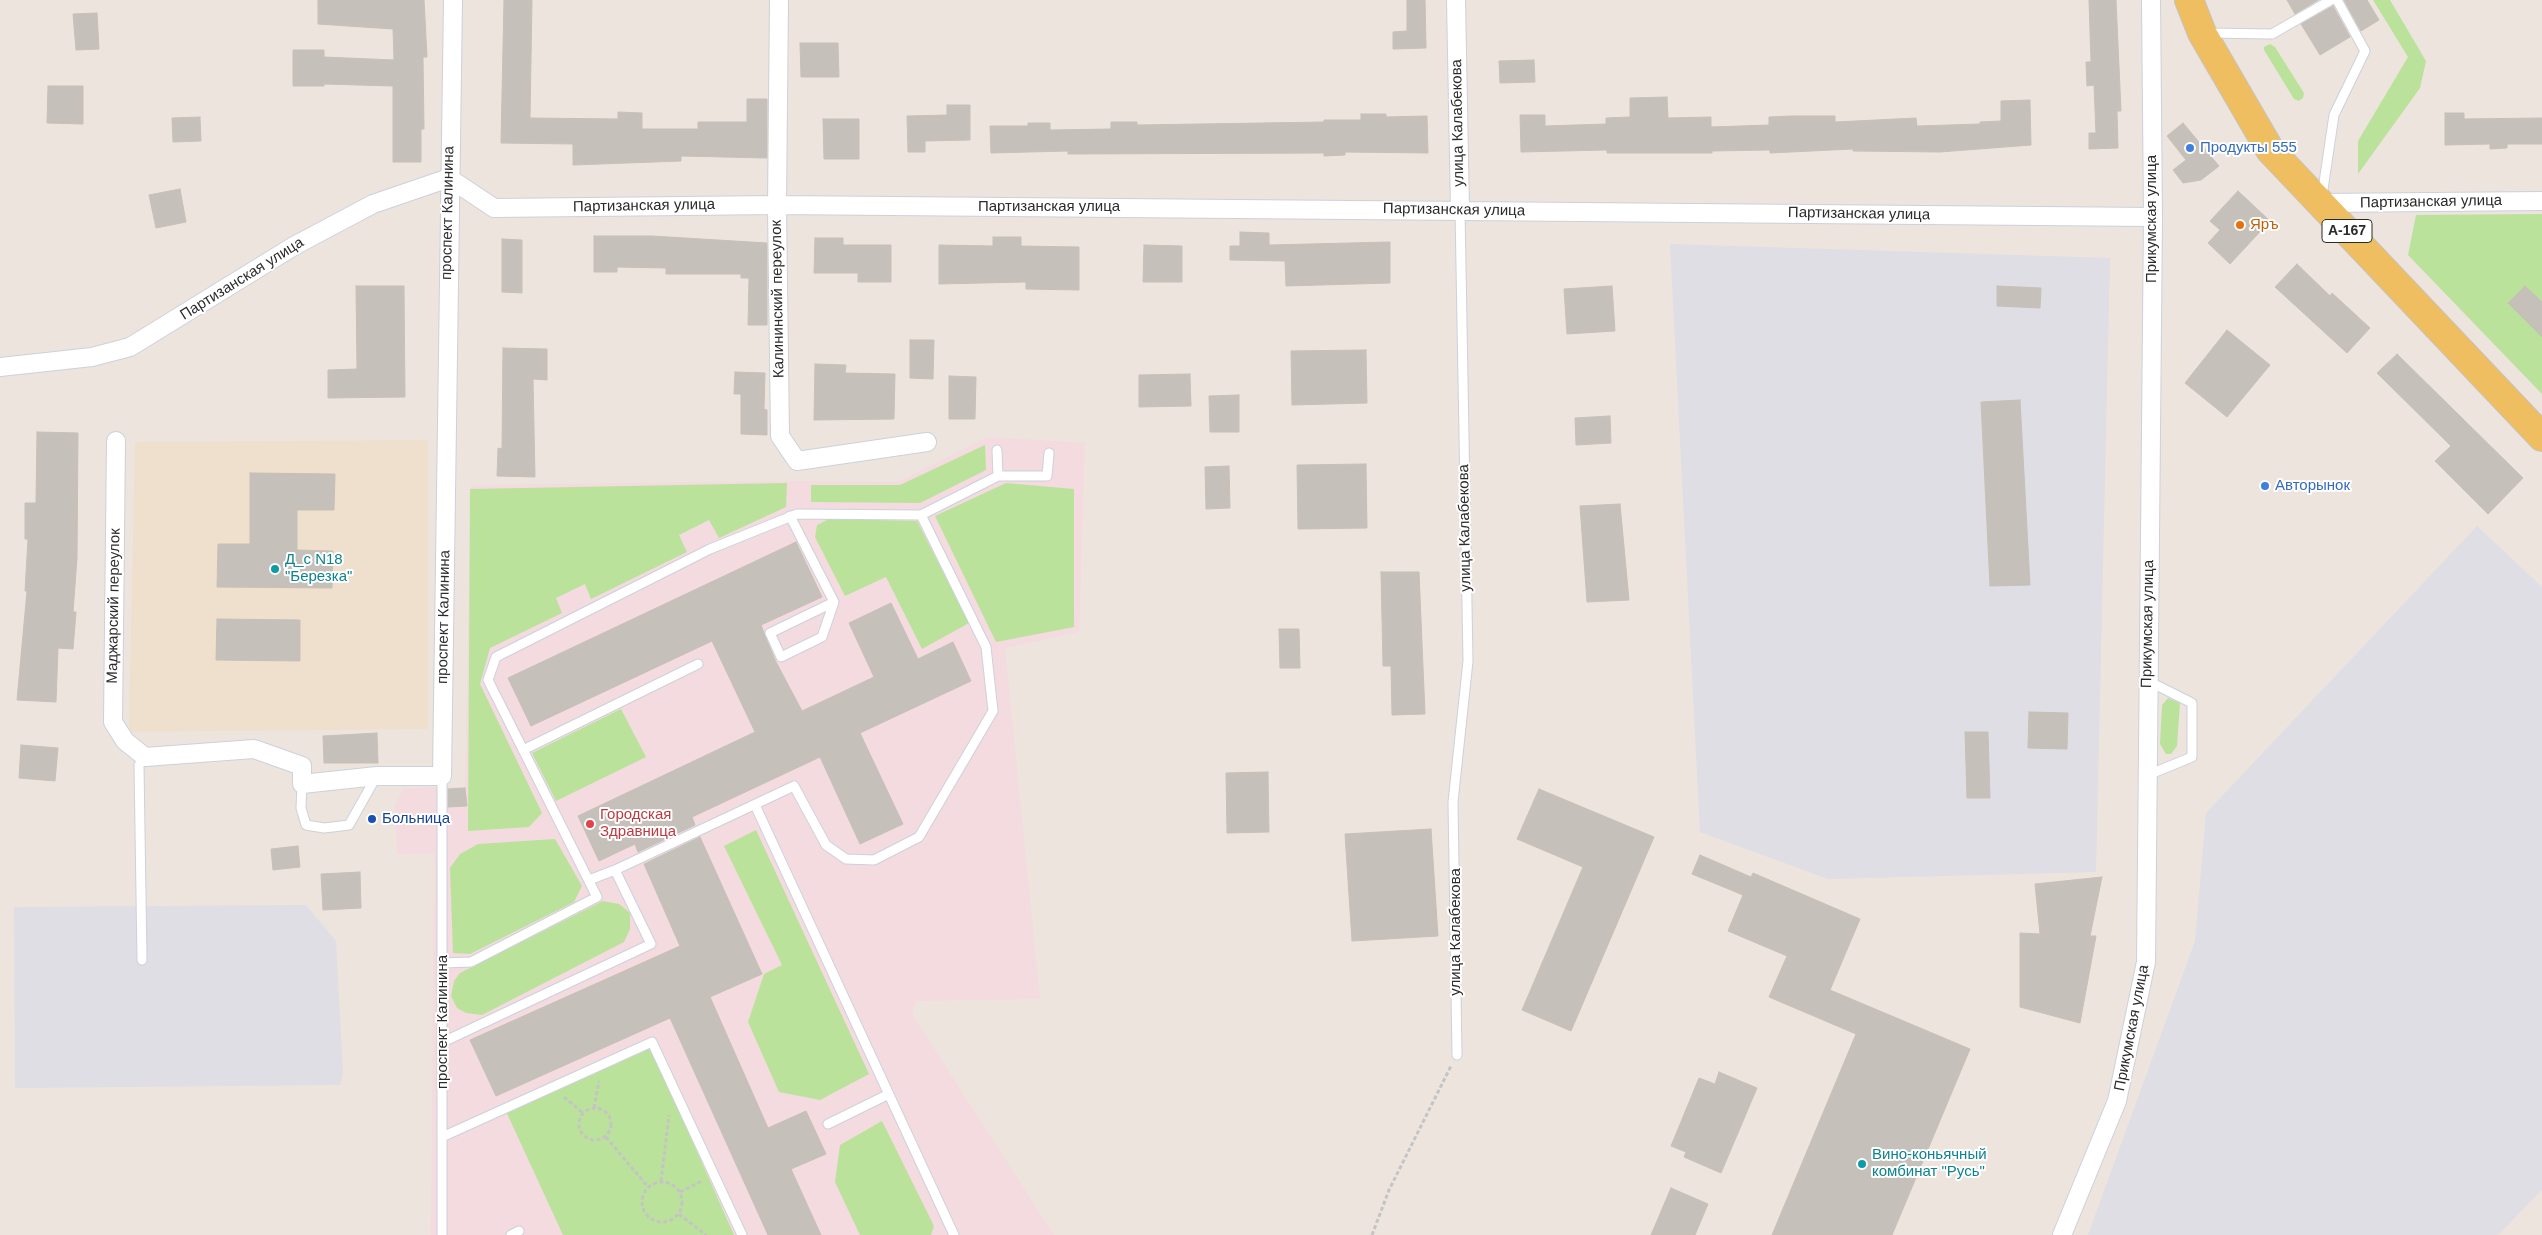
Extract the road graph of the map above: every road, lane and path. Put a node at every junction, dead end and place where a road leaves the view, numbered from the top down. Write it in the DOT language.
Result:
graph roads {
  1 [pos="453,0"];
  2 [pos="779,0"];
  3 [pos="1456,0"];
  4 [pos="2151,0"];
  5 [pos="2189,0"];
  6 [pos="2330,0"];
  7 [pos="2337,0"];
  8 [pos="2202,33"];
  9 [pos="449,178"];
  10 [pos="2542,200"];
  11 [pos="2321,204"];
  12 [pos="778,205"];
  13 [pos="1460,210"];
  14 [pos="2153,217"];
  15 [pos="0,367"];
  16 [pos="2542,436"];
  17 [pos="116,441"];
  18 [pos="927,442"];
  19 [pos="998,450"];
  20 [pos="1049,453"];
  21 [pos="998,476"];
  22 [pos="921,515"];
  23 [pos="790,516"];
  24 [pos="834,602"];
  25 [pos="698,664"];
  26 [pos="2148,681"];
  27 [pos="522,750"];
  28 [pos="145,757"];
  29 [pos="2148,775"];
  30 [pos="377,776"];
  31 [pos="442,776"];
  32 [pos="302,784"];
  33 [pos="755,805"];
  34 [pos="615,870"];
  35 [pos="589,880"];
  36 [pos="142,960"];
  37 [pos="443,963"];
  38 [pos="442,1042"];
  39 [pos="1457,1055"];
  40 [pos="603,1065"];
  41 [pos="552,1087"];
  42 [pos="673,1087"];
  43 [pos="889,1094"];
  44 [pos="594,1108"];
  45 [pos="583,1113"];
  46 [pos="828,1124"];
  47 [pos="442,1137"];
  48 [pos="606,1137"];
  49 [pos="714,1176"];
  50 [pos="661,1181"];
  51 [pos="648,1187"];
  52 [pos="680,1192"];
  53 [pos="679,1214"];
  54 [pos="442,1235"];
  55 [pos="706,1235"];
  56 [pos="742,1235"];
  57 [pos="954,1235"];
  58 [pos="1372,1235"];
  59 [pos="2062,1235"];
  1 -- 9 [label="street, проспект Калинина"];
  2 -- 12 [label="street, Калининский переулок"];
  3 -- 13 [label="street, улица Калабекова"];
  4 -- 14 [label="street, Прикумская улица"];
  5 -- 8 [label="main road, А-167"];
  6 -- 8 [label="lane"];
  7 -- 11 [label="lane"];
  8 -- 11 [label="main road, А-167"];
  9 -- 12 [label="street, Партизанская улица"];
  9 -- 15 [label="street, Партизанская улица"];
  9 -- 31 [label="street, проспект Калинина"];
  10 -- 11 [label="street, Партизанская улица"];
  11 -- 16 [label="main road, А-167"];
  12 -- 13 [label="street, Партизанская улица"];
  12 -- 18 [label="street, Калининский переулок"];
  13 -- 14 [label="street, Партизанская улица"];
  13 -- 39 [label="lane, улица Калабекова"];
  14 -- 26 [label="street, Прикумская улица"];
  17 -- 28 [label="street, Маджарский переулок"];
  19 -- 21 [label="lane"];
  20 -- 21 [label="lane"];
  21 -- 22 [label="lane"];
  22 -- 23 [label="lane"];
  22 -- 33 [label="lane"];
  23 -- 24 [label="lane"];
  23 -- 27 [label="lane"];
  24 -- 24 [label="lane"];
  25 -- 27 [label="lane"];
  26 -- 29 [label="street, Прикумская улица"];
  26 -- 29 [label="lane"];
  27 -- 35 [label="lane"];
  28 -- 32 [label="street"];
  28 -- 36 [label="lane"];
  29 -- 59 [label="street, Прикумская улица"];
  30 -- 31 [label="street"];
  30 -- 32 [label="street"];
  30 -- 32 [label="lane"];
  31 -- 37 [label="lane, проспект Калинина"];
  33 -- 34 [label="lane"];
  33 -- 43 [label="lane"];
  34 -- 35 [label="lane"];
  34 -- 38 [label="lane"];
  35 -- 37 [label="lane"];
  37 -- 38 [label="lane, проспект Калинина"];
  38 -- 47 [label="lane, проспект Калинина"];
  39 -- 58 [label="path"];
  40 -- 41 [label="lane"];
  40 -- 42 [label="lane"];
  40 -- 44 [label="path"];
  41 -- 45 [label="path"];
  41 -- 47 [label="lane"];
  42 -- 49 [label="lane"];
  42 -- 50 [label="path"];
  43 -- 46 [label="lane"];
  43 -- 57 [label="lane"];
  44 -- 45 [label="path"];
  44 -- 48 [label="path"];
  45 -- 48 [label="path"];
  47 -- 54 [label="lane, проспект Калинина"];
  48 -- 51 [label="path"];
  49 -- 52 [label="path"];
  49 -- 56 [label="lane"];
  50 -- 51 [label="path"];
  50 -- 52 [label="path"];
  51 -- 53 [label="path"];
  52 -- 53 [label="path"];
  53 -- 55 [label="path"];
}
